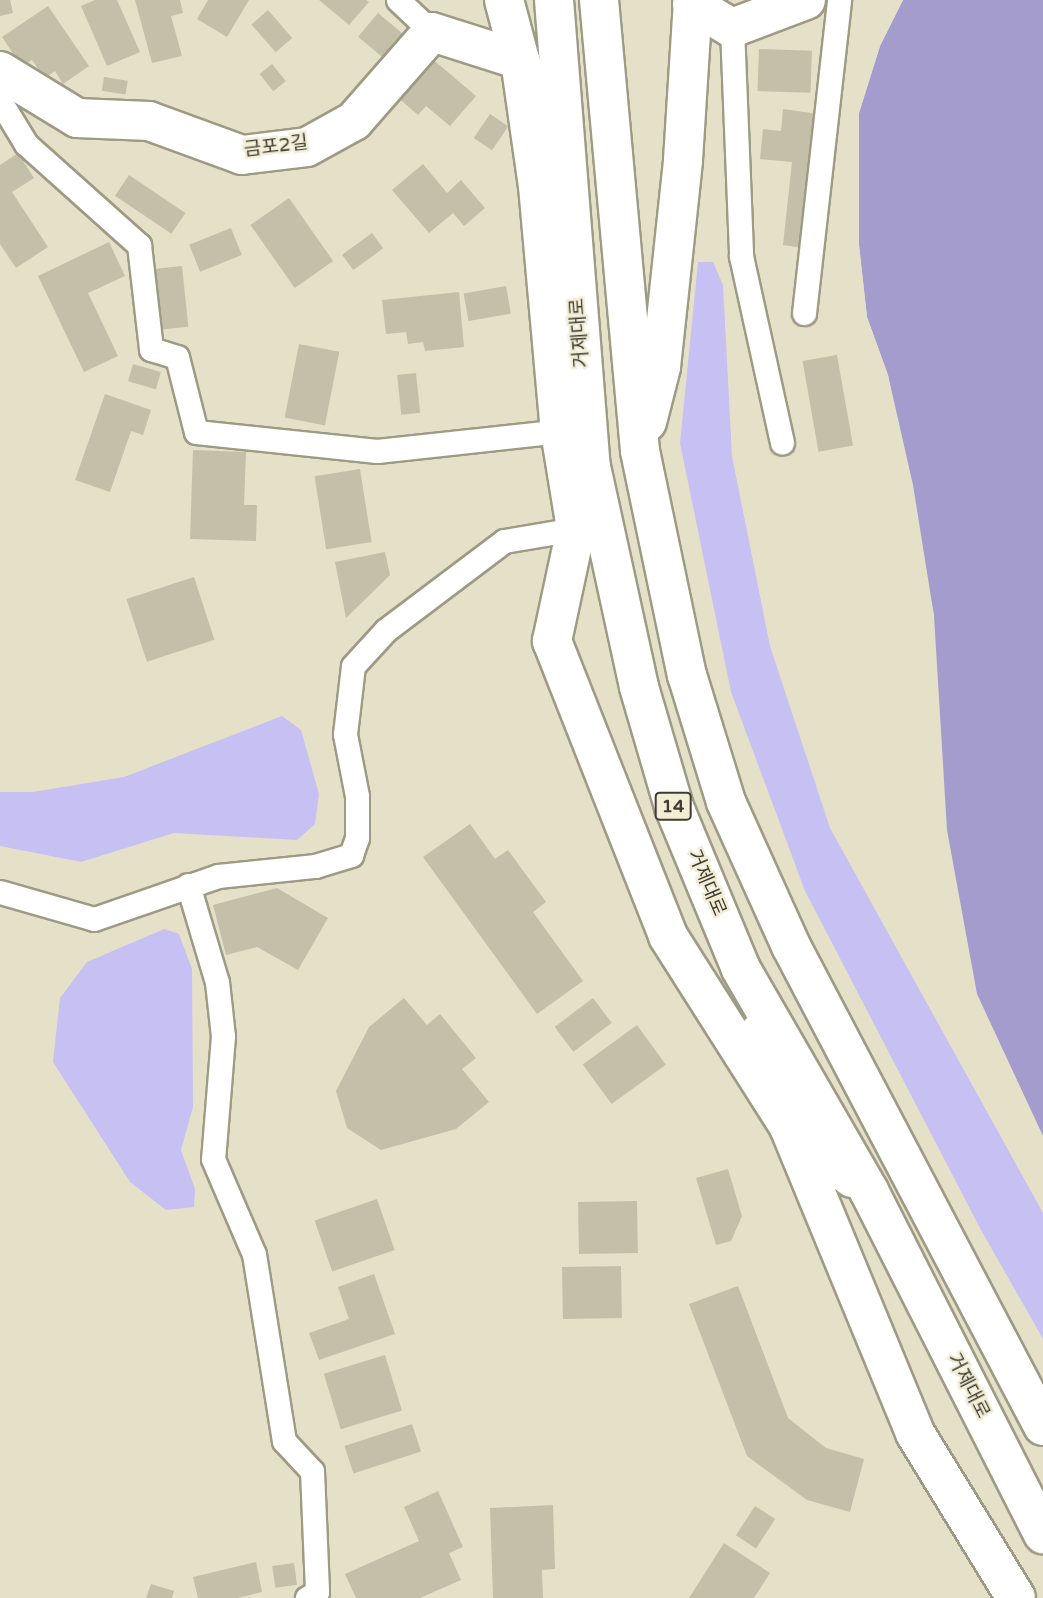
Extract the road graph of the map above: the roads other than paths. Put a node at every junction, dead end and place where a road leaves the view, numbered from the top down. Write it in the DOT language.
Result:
graph roads {
  1 [pos="398,0"];
  2 [pos="504,0"];
  3 [pos="554,0"];
  4 [pos="599,0"];
  5 [pos="806,0"];
  6 [pos="839,0"];
  7 [pos="692,2"];
  8 [pos="732,29"];
  9 [pos="432,32"];
  10 [pos="520,60"];
  11 [pos="0,71"];
  12 [pos="0,101"];
  13 [pos="569,197"];
  14 [pos="804,313"];
  15 [pos="560,431"];
  16 [pos="782,443"];
  17 [pos="640,452"];
  18 [pos="590,462"];
  19 [pos="576,529"];
  20 [pos="639,687"];
  21 [pos="188,885"];
  22 [pos="0,892"];
  23 [pos="741,969"];
  24 [pos="789,1127"];
  25 [pos="869,1191"];
  26 [pos="1037,1412"];
  27 [pos="1043,1534"];
  28 [pos="307,1598"];
  29 [pos="1016,1598"];
  1 -- 9 [label="lane"];
  2 -- 10 [label="main road"];
  3 -- 13 [label="main road, 거제대로 / 14"];
  4 -- 17 [label="main road"];
  5 -- 8 [label="main road"];
  6 -- 14 [label="lane"];
  7 -- 8 [label="main road"];
  7 -- 17 [label="main road"];
  8 -- 16 [label="lane"];
  9 -- 10 [label="main road"];
  9 -- 11 [label="main road, 금포2길"];
  10 -- 13 [label="main road"];
  10 -- 15 [label="main road"];
  12 -- 15 [label="lane"];
  13 -- 18 [label="main road, 거제대로 / 14"];
  15 -- 19 [label="main road"];
  17 -- 26 [label="main road"];
  18 -- 19 [label="main road"];
  18 -- 20 [label="main road, 거제대로 / 14"];
  19 -- 20 [label="main road"];
  19 -- 21 [label="lane"];
  19 -- 24 [label="main road"];
  20 -- 23 [label="main road, 거제대로 / 14"];
  21 -- 22 [label="lane"];
  21 -- 28 [label="lane"];
  23 -- 24 [label="main road"];
  23 -- 25 [label="main road, 거제대로 / 14"];
  24 -- 25 [label="main road"];
  24 -- 29 [label="main road"];
  25 -- 27 [label="main road, 거제대로 / 14"];
}
